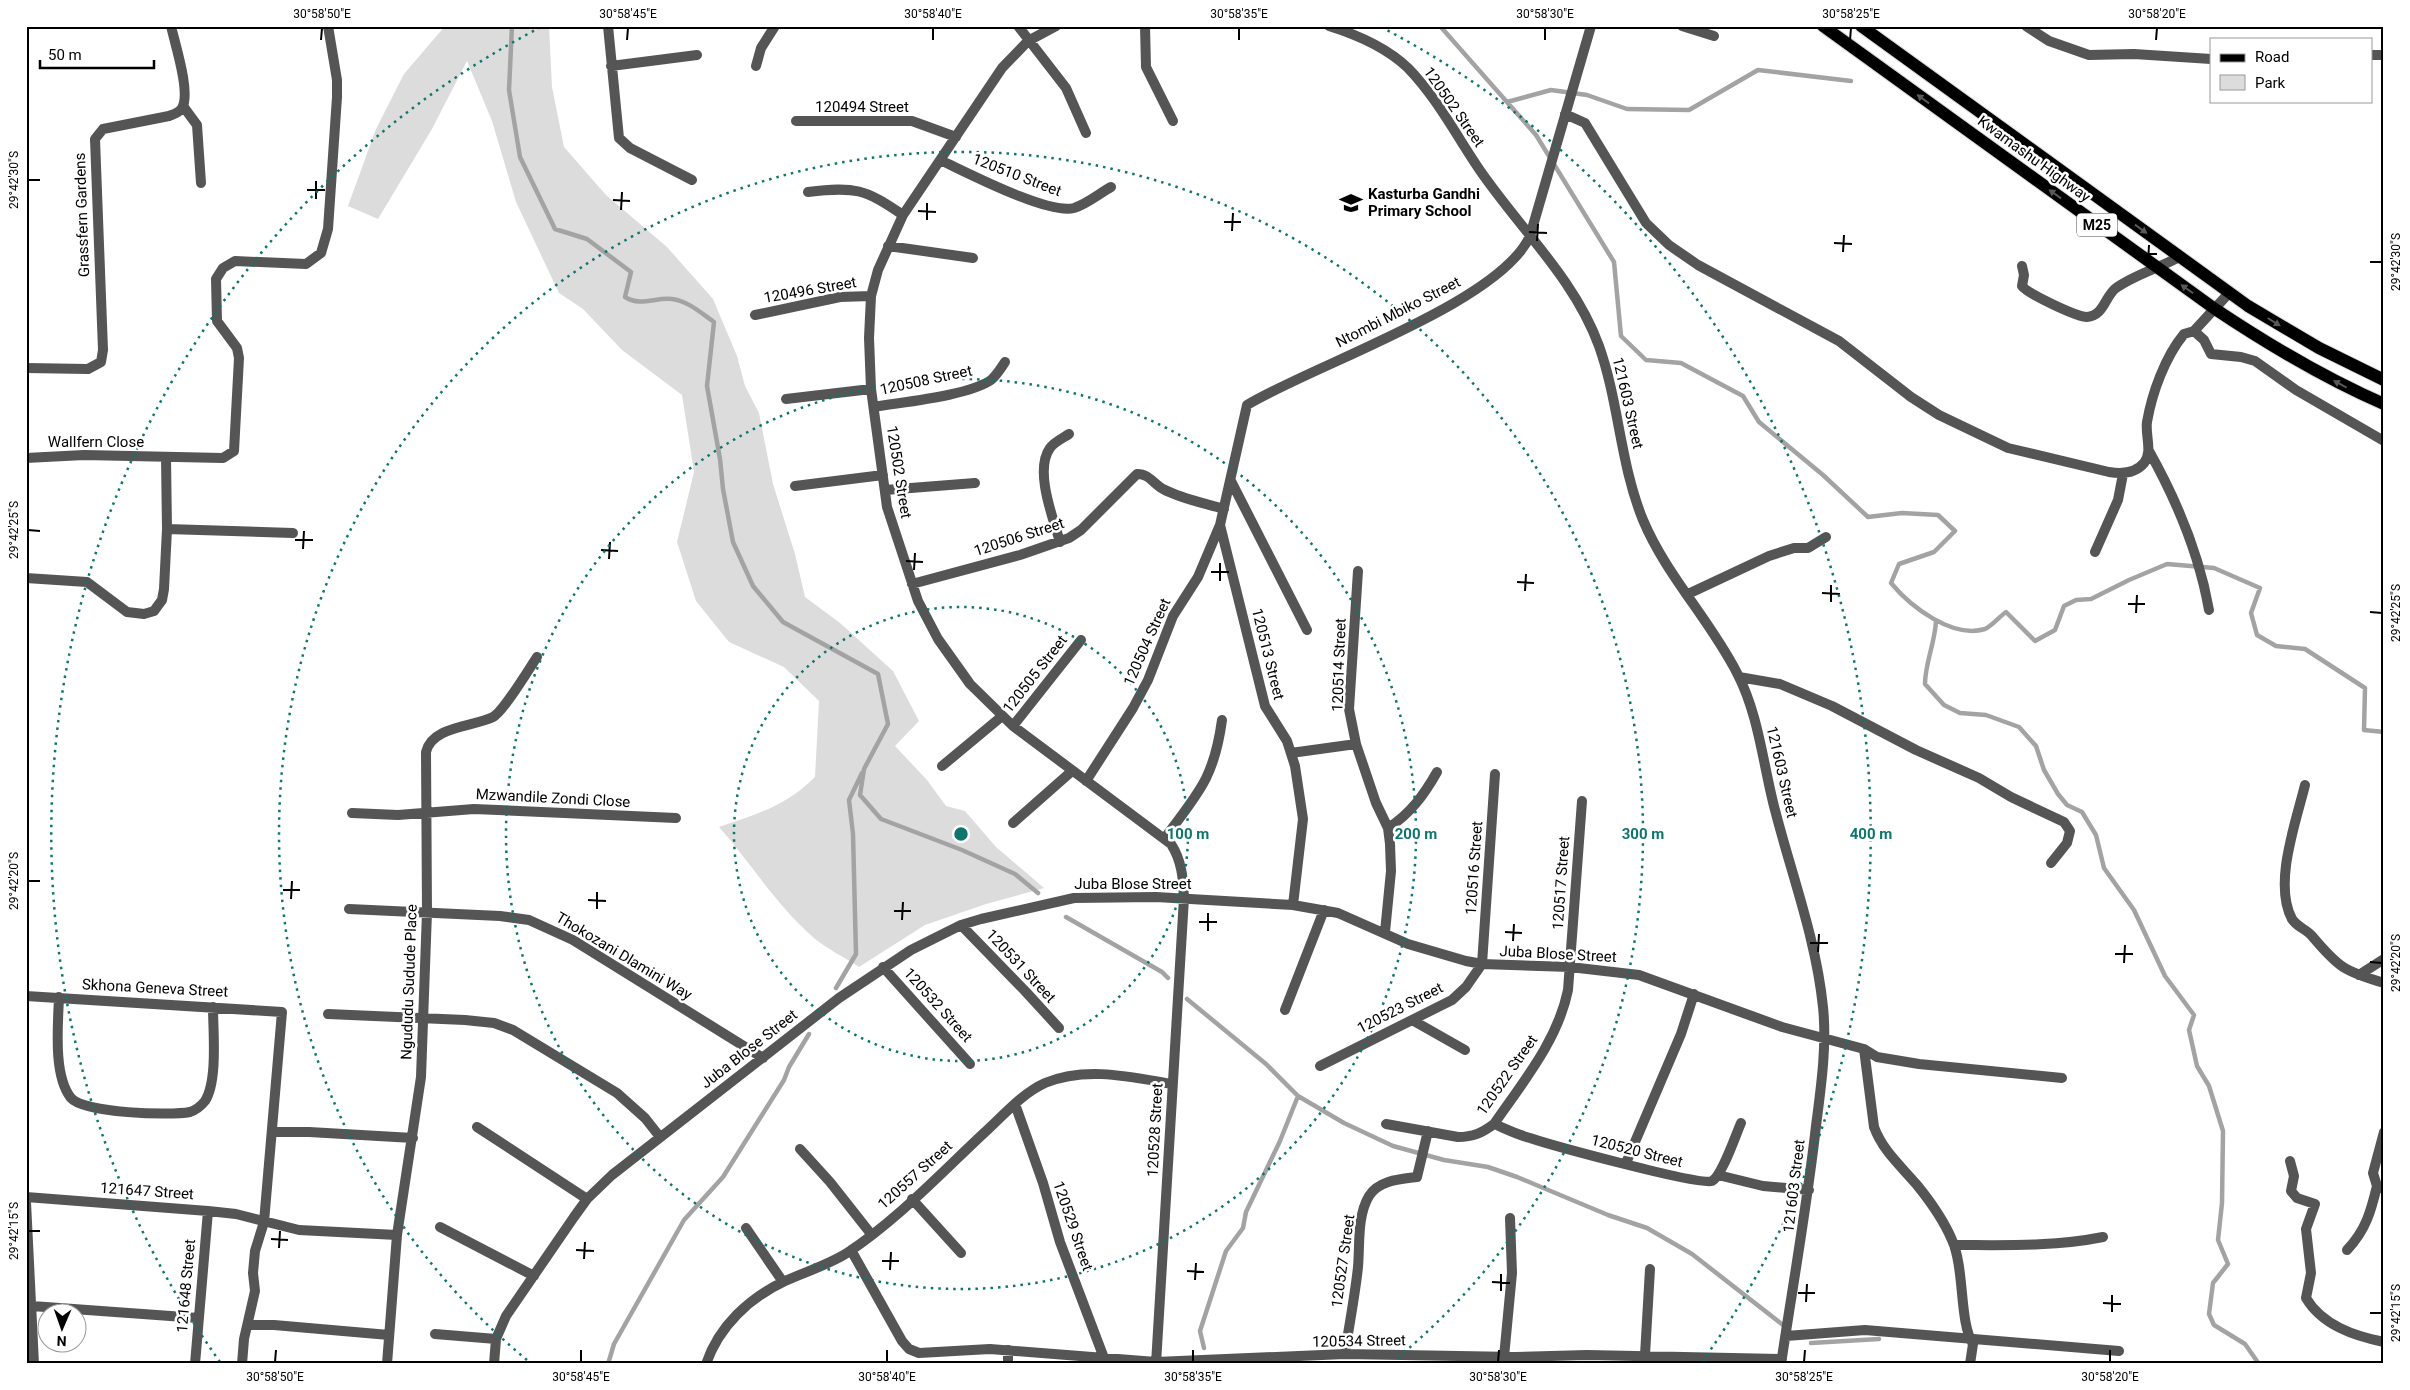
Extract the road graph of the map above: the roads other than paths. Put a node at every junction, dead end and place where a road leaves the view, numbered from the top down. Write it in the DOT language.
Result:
graph roads {
  1 [pos="171,26"];
  2 [pos="328,26"];
  3 [pos="608,26"];
  4 [pos="775,26"];
  5 [pos="1018,26"];
  6 [pos="1056,26"];
  7 [pos="1145,26"];
  8 [pos="1329,26"];
  9 [pos="1590,26"];
  10 [pos="1682,26"];
  11 [pos="1823,26"];
  12 [pos="1861,26"];
  13 [pos="2026,26"];
  14 [pos="1714,36"];
  15 [pos="1028,41"];
  16 [pos="697,55"];
  17 [pos="2210,59"];
  18 [pos="611,66"];
  19 [pos="756,66"];
  20 [pos="183,106"];
  21 [pos="1565,114"];
  22 [pos="1173,121"];
  23 [pos="796,122"];
  24 [pos="1086,133"];
  25 [pos="956,137"];
  26 [pos="940,160"];
  27 [pos="692,180"];
  28 [pos="201,183"];
  29 [pos="1111,187"];
  30 [pos="808,192"];
  31 [pos="903,216"];
  32 [pos="1530,236"];
  33 [pos="888,246"];
  34 [pos="2179,257"];
  35 [pos="974,258"];
  36 [pos="2022,266"];
  37 [pos="2158,269"];
  38 [pos="2229,292"];
  39 [pos="871,296"];
  40 [pos="2215,310"];
  41 [pos="755,315"];
  42 [pos="2194,331"];
  43 [pos="1005,362"];
  44 [pos="26,368"];
  45 [pos="2384,380"];
  46 [pos="871,389"];
  47 [pos="786,398"];
  48 [pos="2384,404"];
  49 [pos="874,407"];
  50 [pos="1069,434"];
  51 [pos="2384,441"];
  52 [pos="2149,451"];
  53 [pos="26,458"];
  54 [pos="166,458"];
  55 [pos="883,474"];
  56 [pos="2123,474"];
  57 [pos="1231,481"];
  58 [pos="975,483"];
  59 [pos="795,486"];
  60 [pos="884,490"];
  61 [pos="1224,509"];
  62 [pos="1220,525"];
  63 [pos="167,530"];
  64 [pos="293,533"];
  65 [pos="1826,537"];
  66 [pos="1060,542"];
  67 [pos="2095,552"];
  68 [pos="1358,571"];
  69 [pos="26,578"];
  70 [pos="912,584"];
  71 [pos="1688,594"];
  72 [pos="2208,610"];
  73 [pos="1307,630"];
  74 [pos="1081,640"];
  75 [pos="537,658"];
  76 [pos="1739,678"];
  77 [pos="1001,716"];
  78 [pos="1222,720"];
  79 [pos="1013,726"];
  80 [pos="1356,744"];
  81 [pos="1291,753"];
  82 [pos="942,766"];
  83 [pos="1072,771"];
  84 [pos="1437,772"];
  85 [pos="1495,774"];
  86 [pos="1086,781"];
  87 [pos="2306,785"];
  88 [pos="1582,801"];
  89 [pos="428,811"];
  90 [pos="352,813"];
  91 [pos="676,818"];
  92 [pos="1013,823"];
  93 [pos="1388,828"];
  94 [pos="1164,839"];
  95 [pos="2051,863"];
  96 [pos="1184,898"];
  97 [pos="1293,904"];
  98 [pos="349,909"];
  99 [pos="1324,910"];
  100 [pos="427,912"];
  101 [pos="961,925"];
  102 [pos="1385,932"];
  103 [pos="2384,959"];
  104 [pos="1482,964"];
  105 [pos="883,967"];
  106 [pos="1570,967"];
  107 [pos="2359,975"];
  108 [pos="2384,983"];
  109 [pos="1694,994"];
  110 [pos="26,996"];
  111 [pos="59,997"];
  112 [pos="213,1007"];
  113 [pos="1285,1010"];
  114 [pos="328,1014"];
  115 [pos="424,1019"];
  116 [pos="1412,1020"];
  117 [pos="1059,1028"];
  118 [pos="1824,1039"];
  119 [pos="1864,1049"];
  120 [pos="1465,1050"];
  121 [pos="763,1058"];
  122 [pos="970,1064"];
  123 [pos="1320,1066"];
  124 [pos="2062,1078"];
  125 [pos="1172,1084"];
  126 [pos="1015,1104"];
  127 [pos="1741,1123"];
  128 [pos="1386,1124"];
  129 [pos="1494,1124"];
  130 [pos="476,1127"];
  131 [pos="1428,1131"];
  132 [pos="272,1132"];
  133 [pos="2384,1132"];
  134 [pos="660,1137"];
  135 [pos="413,1138"];
  136 [pos="800,1149"];
  137 [pos="2290,1161"];
  138 [pos="1626,1163"];
  139 [pos="1718,1175"];
  140 [pos="2380,1187"];
  141 [pos="1809,1190"];
  142 [pos="26,1197"];
  143 [pos="587,1199"];
  144 [pos="912,1199"];
  145 [pos="26,1202"];
  146 [pos="208,1211"];
  147 [pos="1510,1218"];
  148 [pos="264,1222"];
  149 [pos="440,1227"];
  150 [pos="746,1228"];
  151 [pos="871,1234"];
  152 [pos="398,1235"];
  153 [pos="2102,1237"];
  154 [pos="1954,1245"];
  155 [pos="851,1250"];
  156 [pos="2347,1250"];
  157 [pos="961,1253"];
  158 [pos="1650,1269"];
  159 [pos="534,1276"];
  160 [pos="783,1282"];
  161 [pos="32,1306"];
  162 [pos="198,1318"];
  163 [pos="248,1325"];
  164 [pos="435,1334"];
  165 [pos="389,1335"];
  166 [pos="1786,1336"];
  167 [pos="1969,1337"];
  168 [pos="496,1339"];
  169 [pos="2384,1342"];
  170 [pos="1008,1350"];
  171 [pos="2119,1351"];
  172 [pos="1345,1354"];
  173 [pos="1645,1355"];
  174 [pos="1504,1357"];
  175 [pos="1104,1358"];
  176 [pos="1515,1360"];
  177 [pos="1782,1362"];
  178 [pos="1156,1363"];
  179 [pos="34,1364"];
  180 [pos="195,1364"];
  181 [pos="242,1364"];
  182 [pos="387,1364"];
  183 [pos="494,1364"];
  184 [pos="706,1364"];
  185 [pos="1008,1364"];
  186 [pos="1970,1364"];
  1 -- 20 [label="street"];
  2 -- 54 [label="street, Wallfern Close"];
  3 -- 18 [label="street"];
  4 -- 19 [label="street"];
  5 -- 15 [label="street"];
  6 -- 15 [label="street, 120502 Street"];
  7 -- 22 [label="street"];
  8 -- 32 [label="street, 120502 Street"];
  9 -- 21 [label="street, Ntombi Mbiko Street"];
  10 -- 14 [label="street"];
  37 -- 11 [label="main road, Kwamashu Highway / M25, one-way"];
  12 -- 34 [label="main road, Kwamashu Highway / M25, one-way"];
  13 -- 17 [label="street"];
  15 -- 24 [label="street"];
  15 -- 25 [label="street, 120502 Street"];
  16 -- 18 [label="street"];
  18 -- 27 [label="street"];
  20 -- 28 [label="street"];
  20 -- 44 [label="street, Grassfern Gardens"];
  21 -- 32 [label="street, Ntombi Mbiko Street"];
  21 -- 56 [label="street"];
  23 -- 25 [label="street, 120494 Street"];
  25 -- 26 [label="street, 120502 Street"];
  26 -- 29 [label="street, 120510 Street"];
  26 -- 31 [label="street, 120502 Street"];
  30 -- 31 [label="street"];
  31 -- 33 [label="street, 120502 Street"];
  32 -- 57 [label="street, Ntombi Mbiko Street"];
  32 -- 71 [label="street, 121603 Street"];
  33 -- 35 [label="street"];
  33 -- 39 [label="street, 120502 Street"];
  34 -- 37 [label="street"];
  34 -- 38 [label="main road, Kwamashu Highway / M25"];
  36 -- 37 [label="street"];
  40 -- 37 [label="main road, Kwamashu Highway / M25, one-way"];
  38 -- 40 [label="street"];
  38 -- 45 [label="main road, Kwamashu Highway / M25, one-way"];
  39 -- 41 [label="street, 120496 Street"];
  39 -- 46 [label="street, 120502 Street"];
  40 -- 42 [label="street"];
  48 -- 40 [label="main road, Kwamashu Highway / M25, one-way"];
  42 -- 51 [label="street"];
  42 -- 52 [label="street"];
  43 -- 49 [label="street, 120508 Street"];
  46 -- 47 [label="street"];
  46 -- 49 [label="street, 120502 Street"];
  49 -- 55 [label="street, 120502 Street"];
  50 -- 66 [label="street"];
  52 -- 56 [label="street"];
  52 -- 72 [label="street"];
  53 -- 54 [label="street, Wallfern Close"];
  54 -- 63 [label="street"];
  55 -- 59 [label="street"];
  55 -- 60 [label="street, 120502 Street"];
  56 -- 67 [label="street"];
  57 -- 61 [label="street, 120504 Street"];
  57 -- 73 [label="street"];
  58 -- 60 [label="street"];
  60 -- 70 [label="street, 120502 Street"];
  61 -- 62 [label="street, 120504 Street"];
  61 -- 66 [label="street, 120506 Street"];
  62 -- 81 [label="street, 120513 Street"];
  62 -- 86 [label="street, 120504 Street"];
  63 -- 64 [label="street"];
  63 -- 69 [label="street"];
  65 -- 71 [label="street"];
  66 -- 70 [label="street, 120506 Street"];
  68 -- 80 [label="street, 120514 Street"];
  70 -- 77 [label="street, 120502 Street"];
  71 -- 76 [label="street, 121603 Street"];
  74 -- 79 [label="street, 120505 Street"];
  75 -- 89 [label="street, Ngududu Sudude Place"];
  76 -- 95 [label="street"];
  76 -- 118 [label="street, 121603 Street"];
  77 -- 79 [label="street, 120502 Street"];
  77 -- 82 [label="street"];
  78 -- 94 [label="street"];
  79 -- 83 [label="street, 120502 Street"];
  80 -- 81 [label="street"];
  80 -- 93 [label="street, 120514 Street"];
  81 -- 97 [label="street, 120513 Street"];
  83 -- 86 [label="street, 120502 Street"];
  83 -- 92 [label="street"];
  84 -- 93 [label="street"];
  85 -- 104 [label="street, 120516 Street"];
  86 -- 94 [label="street, 120502 Street"];
  87 -- 107 [label="street"];
  88 -- 106 [label="street, 120517 Street"];
  89 -- 90 [label="street, Mzwandile Zondi Close"];
  89 -- 91 [label="street, Mzwandile Zondi Close"];
  89 -- 100 [label="street, Ngududu Sudude Place"];
  93 -- 102 [label="street, 120514 Street"];
  94 -- 96 [label="street, 120502 Street"];
  96 -- 97 [label="street, Juba Blose Street"];
  96 -- 101 [label="street, Juba Blose Street"];
  96 -- 125 [label="street, 120528 Street"];
  97 -- 99 [label="street, Juba Blose Street"];
  98 -- 100 [label="street, Thokozani Dlamini Way"];
  99 -- 102 [label="street, Juba Blose Street"];
  99 -- 113 [label="street"];
  100 -- 115 [label="street, Ngududu Sudude Place"];
  100 -- 121 [label="street, Thokozani Dlamini Way"];
  101 -- 105 [label="street, Juba Blose Street"];
  101 -- 117 [label="street, 120531 Street"];
  102 -- 104 [label="street, Juba Blose Street"];
  103 -- 107 [label="street"];
  104 -- 106 [label="street, Juba Blose Street"];
  104 -- 116 [label="street, 120523 Street"];
  105 -- 121 [label="street, Juba Blose Street"];
  105 -- 122 [label="street, 120532 Street"];
  106 -- 109 [label="street, Juba Blose Street"];
  106 -- 129 [label="street, 120522 Street"];
  107 -- 108 [label="street"];
  109 -- 118 [label="street, Juba Blose Street"];
  109 -- 138 [label="street"];
  110 -- 111 [label="street, Skhona Geneva Street"];
  111 -- 112 [label="street, Skhona Geneva Street"];
  111 -- 112 [label="street"];
  112 -- 132 [label="street, Skhona Geneva Street"];
  114 -- 115 [label="street"];
  115 -- 134 [label="street"];
  115 -- 135 [label="street, Ngududu Sudude Place"];
  116 -- 120 [label="street"];
  116 -- 123 [label="street, 120523 Street"];
  118 -- 119 [label="street, Juba Blose Street"];
  118 -- 141 [label="street, 121603 Street"];
  119 -- 124 [label="street, Juba Blose Street"];
  119 -- 154 [label="street"];
  121 -- 134 [label="street, Juba Blose Street"];
  125 -- 126 [label="street, 120557 Street"];
  125 -- 178 [label="street, 120528 Street"];
  126 -- 144 [label="street, 120557 Street"];
  126 -- 175 [label="street, 120529 Street"];
  127 -- 139 [label="street"];
  128 -- 131 [label="street, 120522 Street"];
  129 -- 131 [label="street, 120522 Street"];
  129 -- 138 [label="street, 120520 Street"];
  130 -- 143 [label="street"];
  131 -- 172 [label="street, 120527 Street"];
  132 -- 135 [label="street"];
  132 -- 148 [label="street"];
  133 -- 140 [label="street"];
  134 -- 143 [label="street, Juba Blose Street"];
  135 -- 152 [label="street, Ngududu Sudude Place"];
  136 -- 151 [label="street"];
  137 -- 169 [label="street"];
  138 -- 139 [label="street, 120520 Street"];
  139 -- 141 [label="street"];
  140 -- 156 [label="street"];
  141 -- 166 [label="street, 121603 Street"];
  142 -- 146 [label="street, 121647 Street"];
  143 -- 159 [label="street, Juba Blose Street"];
  144 -- 151 [label="street, 120557 Street"];
  144 -- 157 [label="street"];
  145 -- 161 [label="street"];
  146 -- 148 [label="street, 121647 Street"];
  146 -- 162 [label="street, 121648 Street"];
  147 -- 174 [label="street"];
  148 -- 152 [label="street, 121647 Street"];
  148 -- 163 [label="street"];
  149 -- 159 [label="street"];
  150 -- 160 [label="street"];
  151 -- 155 [label="street, 120557 Street"];
  152 -- 165 [label="street, Ngududu Sudude Place"];
  153 -- 154 [label="street"];
  154 -- 167 [label="street"];
  155 -- 160 [label="street, 120557 Street"];
  155 -- 170 [label="street, 120534 Street"];
  158 -- 173 [label="street"];
  159 -- 168 [label="street, Juba Blose Street"];
  160 -- 184 [label="street, 120557 Street"];
  161 -- 162 [label="street"];
  161 -- 179 [label="street"];
  162 -- 180 [label="street, 121648 Street"];
  163 -- 165 [label="street"];
  163 -- 181 [label="street"];
  164 -- 168 [label="street"];
  165 -- 182 [label="street, Ngududu Sudude Place"];
  166 -- 167 [label="street"];
  166 -- 177 [label="street, 121603 Street"];
  167 -- 171 [label="street"];
  167 -- 186 [label="street"];
  168 -- 183 [label="street, Juba Blose Street"];
  170 -- 175 [label="street, 120534 Street"];
  170 -- 185 [label="street"];
  172 -- 174 [label="street, 120534 Street"];
  172 -- 178 [label="street, 120534 Street"];
  173 -- 176 [label="street, 120534 Street"];
  173 -- 177 [label="street, 120534 Street"];
  174 -- 176 [label="street, 120534 Street"];
  175 -- 178 [label="street, 120534 Street"];
}
